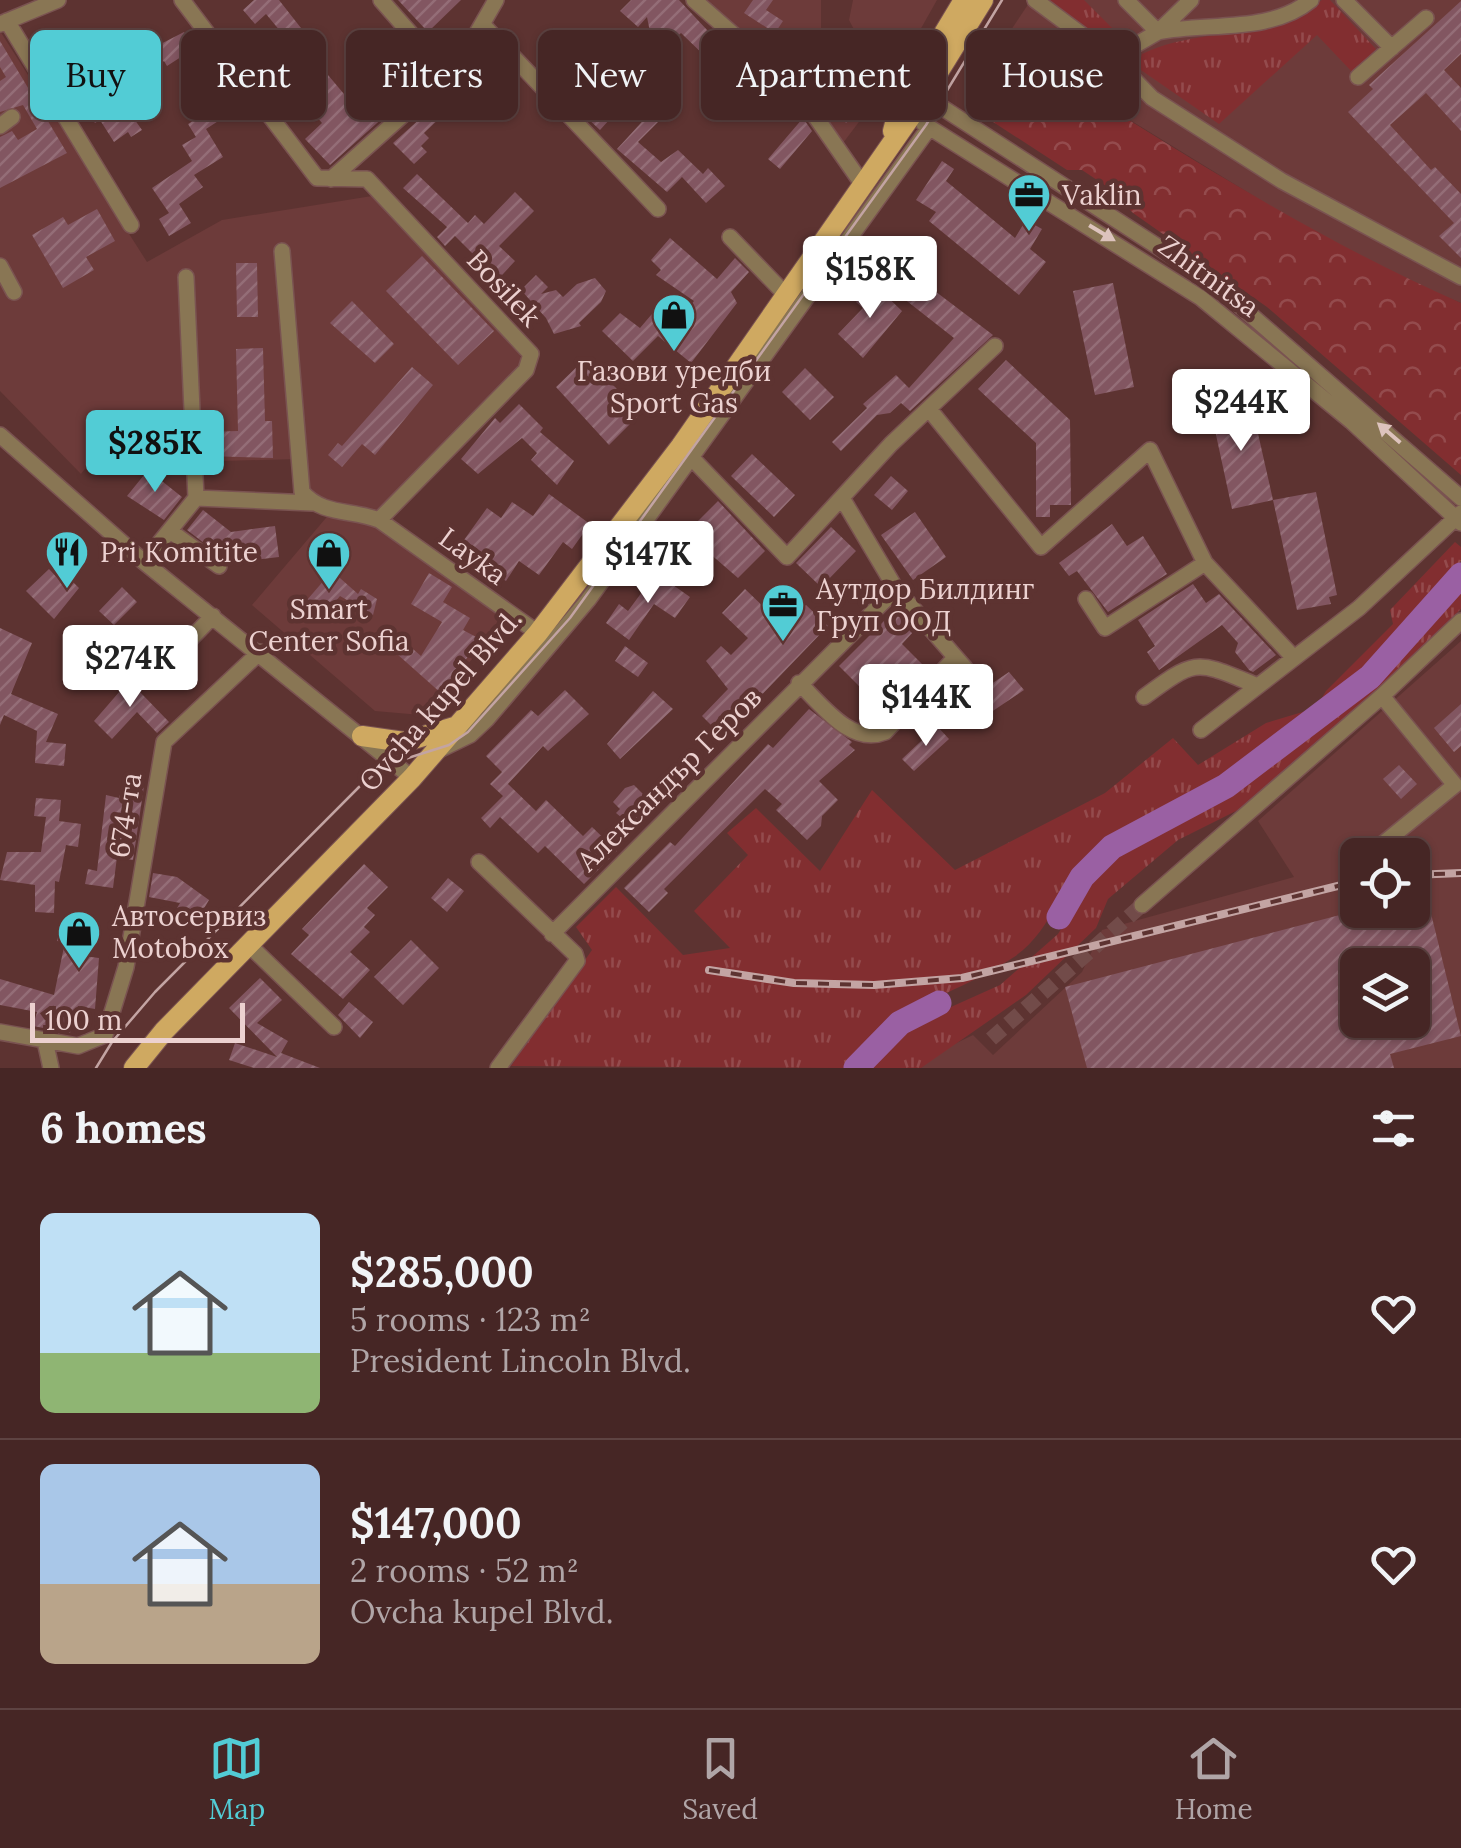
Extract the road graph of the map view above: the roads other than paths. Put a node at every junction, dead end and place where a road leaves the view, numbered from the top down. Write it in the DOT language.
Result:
graph roads {
  1 [pos="58,0"];
  2 [pos="182,0"];
  3 [pos="381,0"];
  4 [pos="496,0"];
  5 [pos="694,0"];
  6 [pos="964,0"];
  7 [pos="983,0"];
  8 [pos="1035,0"];
  9 [pos="1126,0"];
  10 [pos="1191,0"];
  11 [pos="1311,0"];
  12 [pos="1344,0"];
  13 [pos="1426,18"];
  14 [pos="4,22"];
  15 [pos="484,25"];
  16 [pos="407,30"];
  17 [pos="480,30"];
  18 [pos="1075,30"];
  19 [pos="1158,32"];
  20 [pos="946,36"];
  21 [pos="1139,43"];
  22 [pos="1392,48"];
  23 [pos="946,52"];
  24 [pos="1358,77"];
  25 [pos="1139,85"];
  26 [pos="946,110"];
  27 [pos="398,120"];
  28 [pos="910,120"];
  29 [pos="911,120"];
  30 [pos="918,120"];
  31 [pos="350,163"];
  32 [pos="332,179"];
  33 [pos="367,180"];
  34 [pos="863,185"];
  35 [pos="658,209"];
  36 [pos="131,225"];
  37 [pos="730,237"];
  38 [pos="282,252"];
  39 [pos="0,266"];
  40 [pos="186,277"];
  41 [pos="1461,277"];
  42 [pos="14,292"];
  43 [pos="786,295"];
  44 [pos="995,346"];
  45 [pos="929,409"];
  46 [pos="2,442"];
  47 [pos="686,452"];
  48 [pos="196,498"];
  49 [pos="842,498"];
  50 [pos="1461,498"];
  51 [pos="312,504"];
  52 [pos="1459,518"];
  53 [pos="380,520"];
  54 [pos="170,531"];
  55 [pos="144,562"];
  56 [pos="1205,563"];
  57 [pos="219,566"];
  58 [pos="896,590"];
  59 [pos="1086,598"];
  60 [pos="213,616"];
  61 [pos="1461,621"];
  62 [pos="538,633"];
  63 [pos="260,652"];
  64 [pos="1294,658"];
  65 [pos="171,659"];
  66 [pos="799,683"];
  67 [pos="1258,686"];
  68 [pos="1382,696"];
  69 [pos="1144,697"];
  70 [pos="456,726"];
  71 [pos="1201,730"];
  72 [pos="362,736"];
  73 [pos="435,752"];
  74 [pos="412,778"];
  75 [pos="1458,786"];
  76 [pos="1460,804"];
  77 [pos="1390,838"];
  78 [pos="479,862"];
  79 [pos="1142,905"];
  80 [pos="552,934"];
  81 [pos="248,944"];
  82 [pos="334,1027"];
  83 [pos="0,1032"];
  84 [pos="45,1041"];
  85 [pos="137,1067"];
  86 [pos="51,1068"];
  87 [pos="498,1068"];
  1 -- 14 [label="street"];
  2 -- 32 [label="street"];
  3 -- 16 [label="street"];
  4 -- 15 [label="street"];
  5 -- 34 [label="street"];
  6 -- 20 [label="main road"];
  7 -- 23 [label="main road"];
  8 -- 18 [label="street"];
  9 -- 19 [label="street"];
  10 -- 19 [label="street"];
  11 -- 19 [label="street"];
  12 -- 22 [label="street"];
  13 -- 22 [label="street"];
  14 -- 36 [label="street"];
  15 -- 17 [label="street"];
  15 -- 35 [label="street"];
  19 -- 21 [label="street"];
  22 -- 24 [label="street"];
  25 -- 41 [label="street"];
  50 -- 26 [label="street, Zhitnitsa, one-way"];
  27 -- 31 [label="street"];
  28 -- 34 [label="main road, Ovcha kupel Blvd."];
  29 -- 47 [label="street"];
  30 -- 52 [label="street, Zhitnitsa, one-way"];
  31 -- 32 [label="street"];
  31 -- 33 [label="street, Bosilek"];
  32 -- 33 [label="street"];
  33 -- 53 [label="street, Bosilek"];
  34 -- 43 [label="main road, Ovcha kupel Blvd."];
  37 -- 43 [label="street"];
  38 -- 51 [label="street"];
  39 -- 42 [label="street"];
  40 -- 48 [label="street"];
  43 -- 47 [label="main road, Ovcha kupel Blvd."];
  44 -- 45 [label="street"];
  45 -- 49 [label="street"];
  45 -- 56 [label="street"];
  46 -- 55 [label="street"];
  47 -- 49 [label="street"];
  47 -- 62 [label="main road, Ovcha kupel Blvd."];
  47 -- 73 [label="street"];
  48 -- 51 [label="street"];
  48 -- 54 [label="street"];
  49 -- 58 [label="street"];
  51 -- 53 [label="street"];
  52 -- 64 [label="street"];
  53 -- 62 [label="street, Layka"];
  54 -- 55 [label="street"];
  54 -- 57 [label="street"];
  55 -- 60 [label="street"];
  56 -- 59 [label="street"];
  56 -- 64 [label="street"];
  58 -- 66 [label="street, Александър Геров"];
  58 -- 66 [label="street"];
  60 -- 63 [label="street"];
  60 -- 65 [label="street"];
  61 -- 68 [label="street"];
  62 -- 70 [label="main road, Ovcha kupel Blvd."];
  63 -- 72 [label="street"];
  63 -- 84 [label="street, 674-та"];
  64 -- 67 [label="street"];
  66 -- 80 [label="street, Александър Геров"];
  67 -- 69 [label="street"];
  67 -- 71 [label="street"];
  68 -- 75 [label="street"];
  68 -- 79 [label="street"];
  70 -- 72 [label="main road"];
  70 -- 73 [label="main road, Ovcha kupel Blvd."];
  72 -- 74 [label="street"];
  73 -- 74 [label="main road, Ovcha kupel Blvd."];
  74 -- 81 [label="main road, Ovcha kupel Blvd."];
  75 -- 76 [label="street"];
  75 -- 77 [label="street"];
  78 -- 80 [label="street"];
  80 -- 87 [label="street"];
  81 -- 82 [label="street"];
  81 -- 85 [label="main road, Ovcha kupel Blvd."];
  83 -- 84 [label="street"];
  84 -- 86 [label="street"];
}
